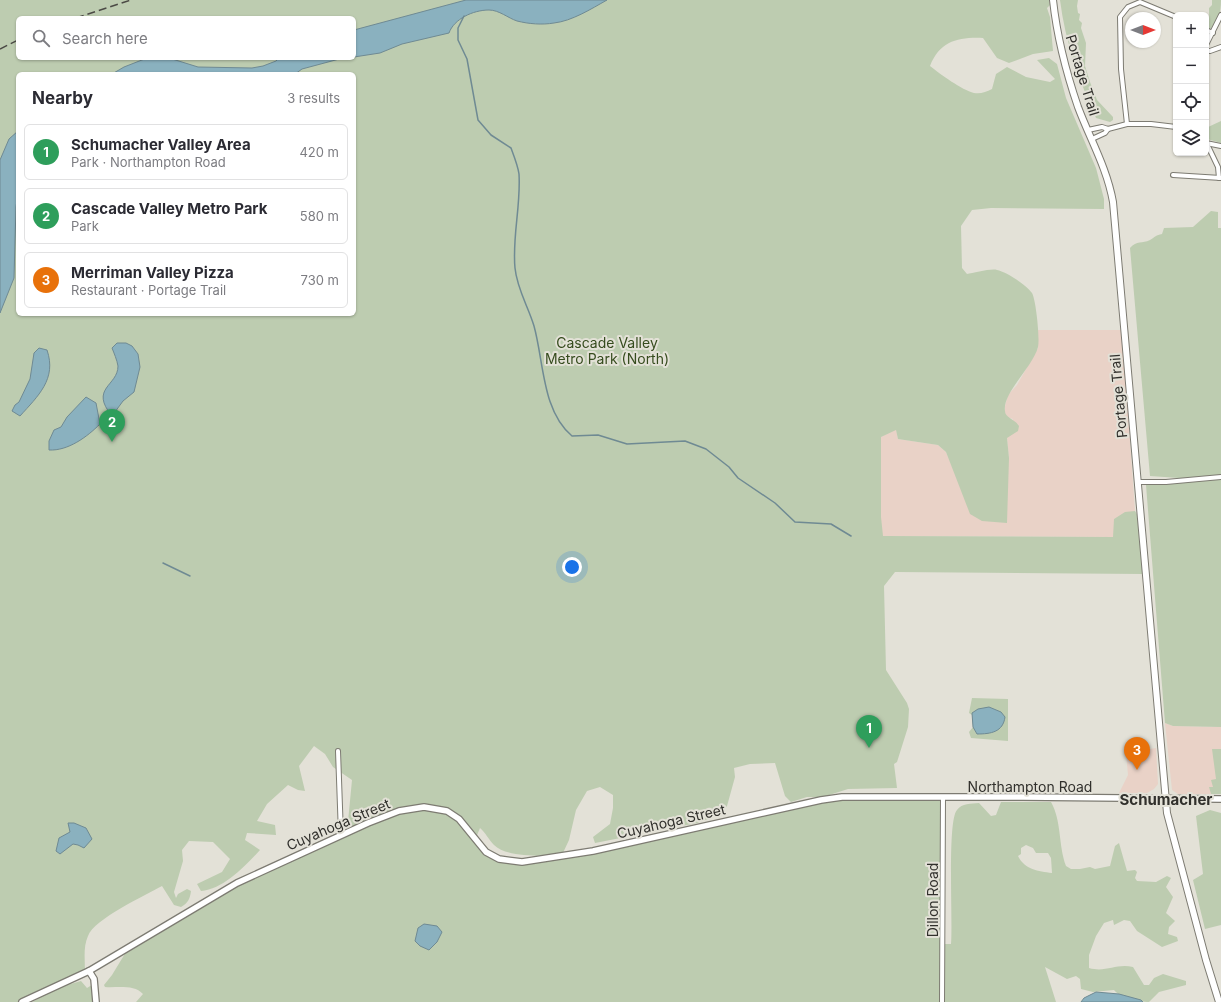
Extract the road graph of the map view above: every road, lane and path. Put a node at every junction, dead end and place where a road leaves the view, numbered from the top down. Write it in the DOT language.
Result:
graph roads {
  1 [pos="1053,0"];
  2 [pos="1136,1"];
  3 [pos="1221,15"];
  4 [pos="1173,16"];
  5 [pos="1209,31"];
  6 [pos="1213,33"];
  7 [pos="1209,40"];
  8 [pos="1221,47"];
  9 [pos="1209,51"];
  10 [pos="1127,124"];
  11 [pos="1173,127"];
  12 [pos="1108,129"];
  13 [pos="1088,130"];
  14 [pos="1092,139"];
  15 [pos="1209,144"];
  16 [pos="1221,146"];
  17 [pos="1209,150"];
  18 [pos="1173,175"];
  19 [pos="1220,178"];
  20 [pos="1221,477"];
  21 [pos="1138,482"];
  22 [pos="338,751"];
  23 [pos="943,797"];
  24 [pos="839,798"];
  25 [pos="1166,798"];
  26 [pos="1221,799"];
  27 [pos="341,835"];
  28 [pos="89,971"];
  29 [pos="22,1002"];
  30 [pos="96,1002"];
  31 [pos="942,1002"];
  32 [pos="1219,1002"];
  1 -- 13 [label="main road, Portage Trail"];
  2 -- 4 [label="street"];
  2 -- 10 [label="street"];
  3 -- 6 [label="street"];
  5 -- 6 [label="street"];
  6 -- 7 [label="street"];
  8 -- 9 [label="street"];
  10 -- 11 [label="street"];
  10 -- 12 [label="street"];
  12 -- 13 [label="street"];
  12 -- 14 [label="street"];
  13 -- 14 [label="main road, Portage Trail"];
  14 -- 21 [label="main road, Portage Trail"];
  15 -- 16 [label="street"];
  17 -- 19 [label="street"];
  18 -- 19 [label="street"];
  20 -- 21 [label="street"];
  21 -- 25 [label="main road, Portage Trail"];
  22 -- 27 [label="street"];
  23 -- 24 [label="street, Northampton Road"];
  23 -- 25 [label="street, Northampton Road"];
  23 -- 31 [label="street, Dillon Road"];
  24 -- 27 [label="street, Cuyahoga Street"];
  25 -- 26 [label="street, Northampton Road"];
  25 -- 32 [label="main road, Portage Trail"];
  27 -- 28 [label="street, Cuyahoga Street"];
  28 -- 29 [label="street, Cuyahoga Street"];
  28 -- 30 [label="street"];
}
